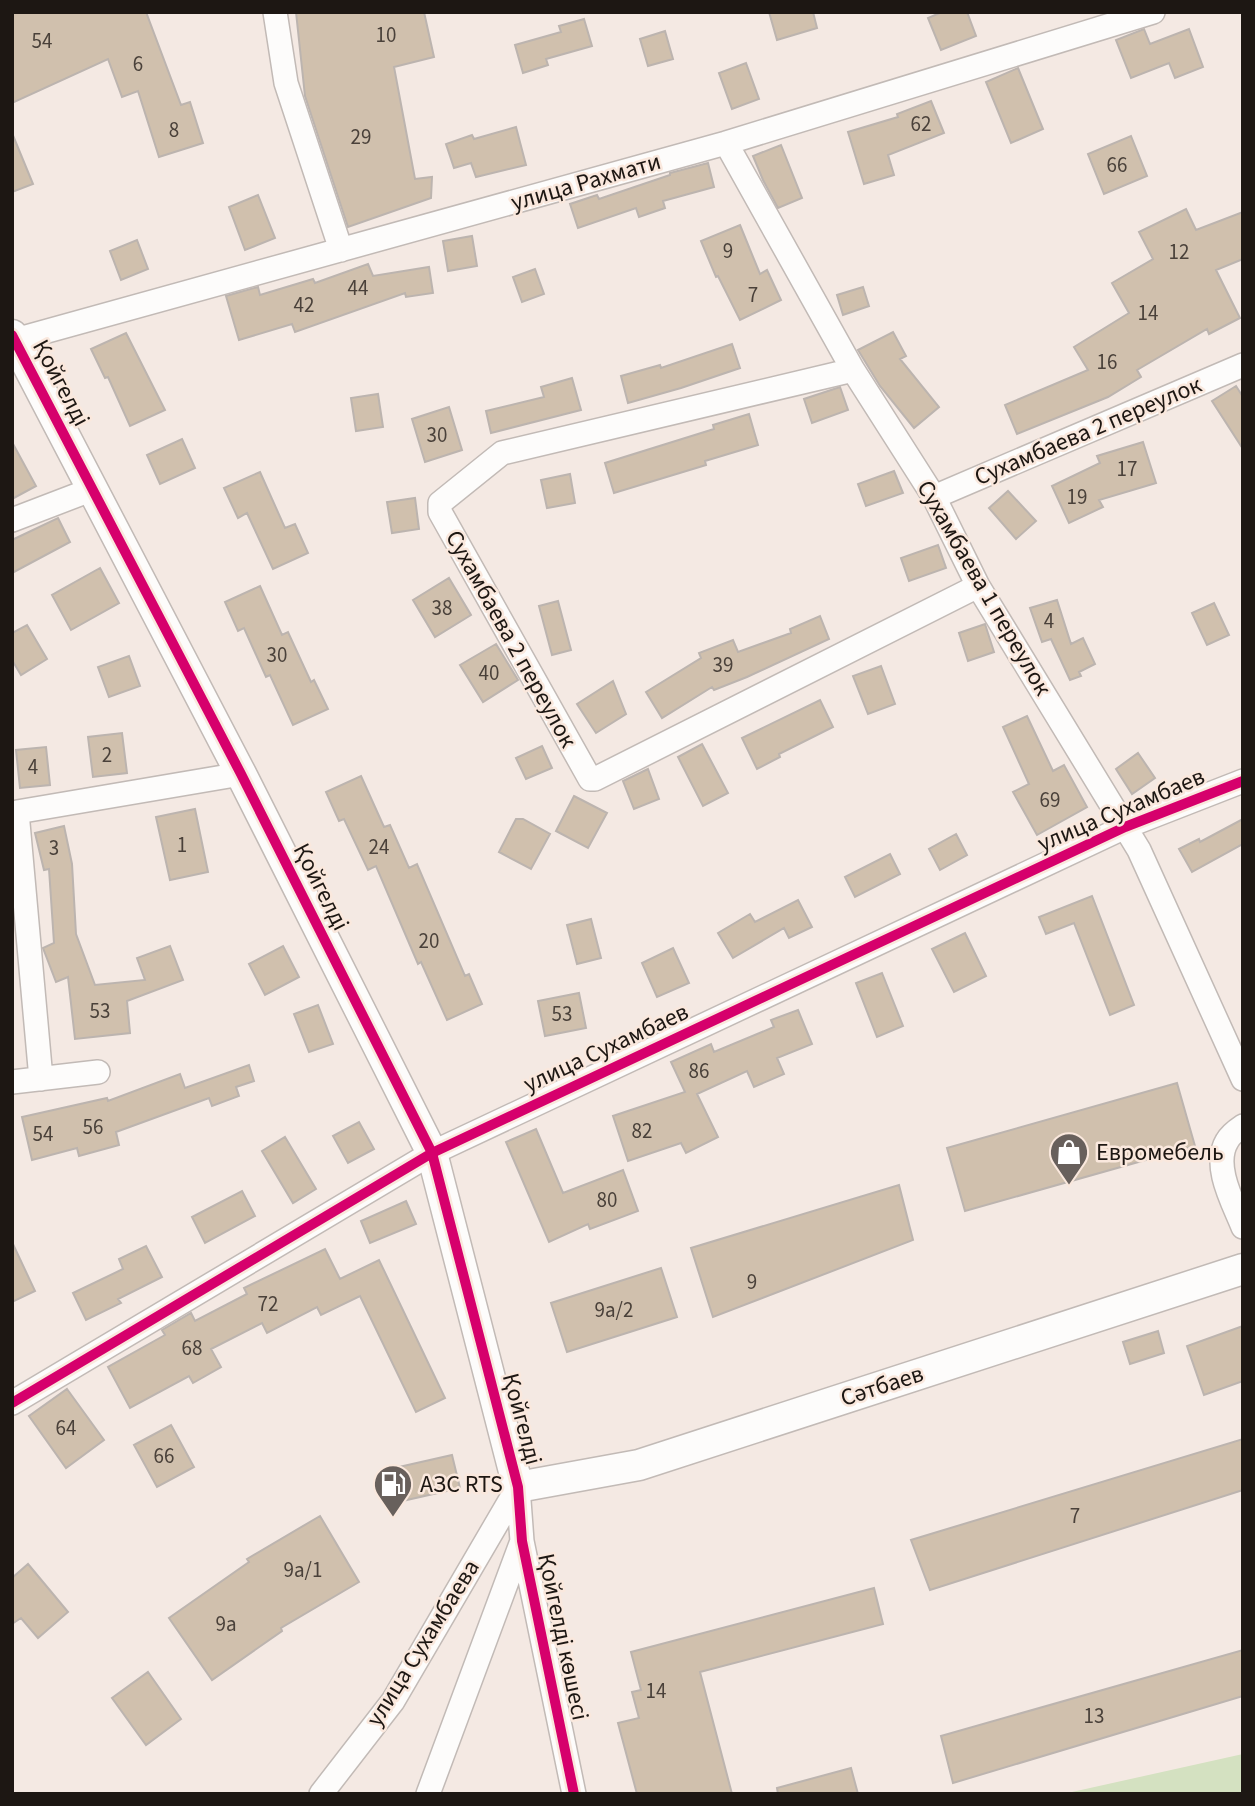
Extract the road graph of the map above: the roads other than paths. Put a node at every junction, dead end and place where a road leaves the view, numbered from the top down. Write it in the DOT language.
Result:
graph roads {
  1 [pos="275,12"];
  2 [pos="1153,12"];
  3 [pos="726,143"];
  4 [pos="341,250"];
  5 [pos="14,337"];
  6 [pos="1243,365"];
  7 [pos="853,370"];
  8 [pos="93,489"];
  9 [pos="934,497"];
  10 [pos="12,520"];
  11 [pos="978,586"];
  12 [pos="241,774"];
  13 [pos="1243,781"];
  14 [pos="15,812"];
  15 [pos="1125,827"];
  16 [pos="98,1072"];
  17 [pos="41,1079"];
  18 [pos="1243,1079"];
  19 [pos="12,1082"];
  20 [pos="1243,1126"];
  21 [pos="432,1153"];
  22 [pos="1243,1227"];
  23 [pos="1243,1269"];
  24 [pos="12,1403"];
  25 [pos="518,1487"];
  26 [pos="522,1541"];
  27 [pos="321,1794"];
  28 [pos="428,1794"];
  29 [pos="574,1794"];
  1 -- 4 [label="street"];
  2 -- 3 [label="street, улица Рахмати"];
  3 -- 4 [label="street, улица Рахмати"];
  3 -- 7 [label="street, Сухамбаева 1 переулок"];
  4 -- 5 [label="street, улица Рахмати"];
  5 -- 8 [label="street, Қойгелді"];
  6 -- 9 [label="street, Сухамбаева 2 переулок"];
  7 -- 9 [label="street, Сухамбаева 1 переулок"];
  7 -- 11 [label="street, Сухамбаева 2 переулок"];
  8 -- 10 [label="street"];
  8 -- 12 [label="street, Қойгелді"];
  9 -- 11 [label="street, Сухамбаева 1 переулок"];
  11 -- 15 [label="street, Сухамбаева 1 переулок"];
  12 -- 14 [label="street"];
  12 -- 21 [label="street, Қойгелді"];
  13 -- 15 [label="street, улица Сухамбаев"];
  14 -- 17 [label="street"];
  15 -- 18 [label="street, Сухамбаева 1 переулок"];
  15 -- 21 [label="street, улица Сухамбаев"];
  16 -- 17 [label="street"];
  17 -- 19 [label="street"];
  20 -- 22 [label="street"];
  21 -- 24 [label="street, улица Сухамбаев"];
  21 -- 25 [label="street, Қойгелді"];
  23 -- 25 [label="street, Сәтбаев"];
  25 -- 26 [label="street, Қойгелді көшесі"];
  25 -- 27 [label="street, улица Сухамбаева"];
  26 -- 28 [label="street"];
  26 -- 29 [label="street, Қойгелді көшесі"];
}
